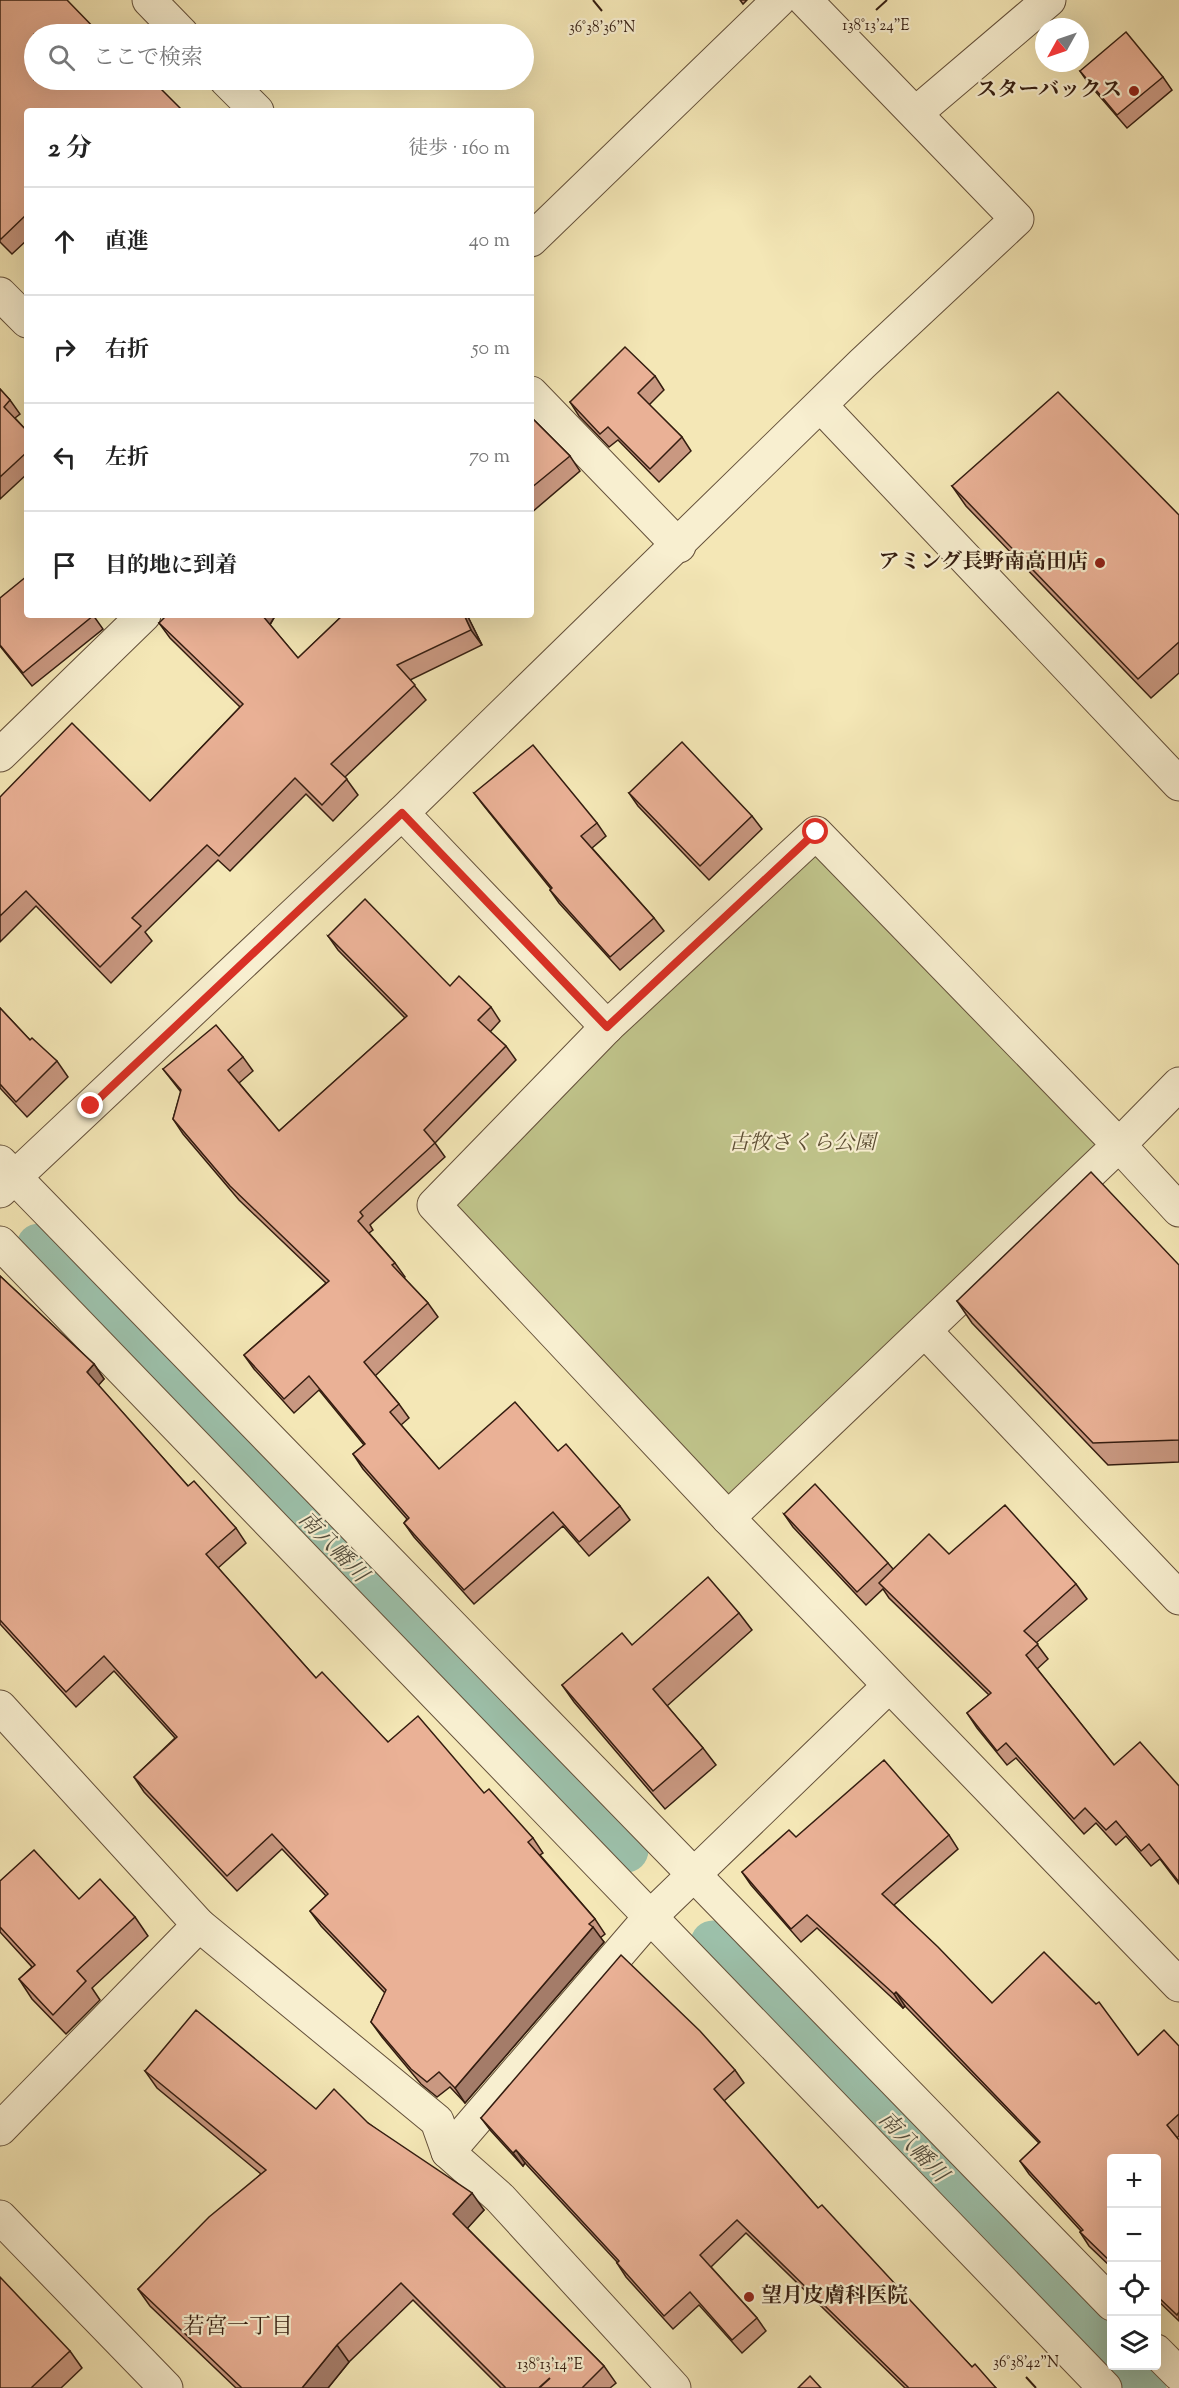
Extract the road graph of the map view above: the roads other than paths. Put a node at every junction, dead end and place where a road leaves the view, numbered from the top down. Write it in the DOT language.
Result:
graph roads {
  1 [pos="149,0"];
  2 [pos="779,0"];
  3 [pos="806,0"];
  4 [pos="1049,0"];
  5 [pos="172,24"];
  6 [pos="236,90"];
  7 [pos="254,108"];
  8 [pos="916,113"];
  9 [pos="534,237"];
  10 [pos="0,294"];
  11 [pos="24,318"];
  12 [pos="534,396"];
  13 [pos="821,406"];
  14 [pos="679,546"];
  15 [pos="141,618"];
  16 [pos="5,740"];
  17 [pos="1179,784"];
  18 [pos="402,813"];
  19 [pos="607,1027"];
  20 [pos="1179,1084"];
  21 [pos="1119,1145"];
  22 [pos="5,1177"];
  23 [pos="1179,1210"];
  24 [pos="0,1243"];
  25 [pos="925,1331"];
  26 [pos="728,1518"];
  27 [pos="1179,1598"];
  28 [pos="889,1686"];
  29 [pos="0,1707"];
  30 [pos="692,1875"];
  31 [pos="651,1916"];
  32 [pos="199,1924"];
  33 [pos="1179,1985"];
  34 [pos="0,2128"];
  35 [pos="448,2152"];
  36 [pos="0,2217"];
  37 [pos="1107,2299"];
  38 [pos="166,2388"];
  39 [pos="674,2388"];
  40 [pos="1105,2388"];
  1 -- 5 [label="street"];
  2 -- 9 [label="street"];
  3 -- 8 [label="street"];
  4 -- 8 [label="street"];
  6 -- 7 [label="street"];
  8 -- 13 [label="street"];
  10 -- 11 [label="street"];
  12 -- 14 [label="street"];
  13 -- 14 [label="street"];
  13 -- 17 [label="street"];
  14 -- 18 [label="street"];
  15 -- 16 [label="street"];
  18 -- 19 [label="street"];
  18 -- 22 [label="street"];
  19 -- 21 [label="street"];
  19 -- 26 [label="street"];
  20 -- 21 [label="street"];
  21 -- 23 [label="street"];
  21 -- 25 [label="street"];
  22 -- 30 [label="street"];
  24 -- 31 [label="street"];
  25 -- 26 [label="street"];
  25 -- 27 [label="street"];
  26 -- 28 [label="street"];
  28 -- 30 [label="street"];
  28 -- 33 [label="street"];
  29 -- 32 [label="street"];
  30 -- 31 [label="street"];
  30 -- 37 [label="street"];
  31 -- 35 [label="street"];
  31 -- 40 [label="street"];
  32 -- 34 [label="street"];
  32 -- 35 [label="street"];
  35 -- 39 [label="street"];
  36 -- 38 [label="street"];
}
